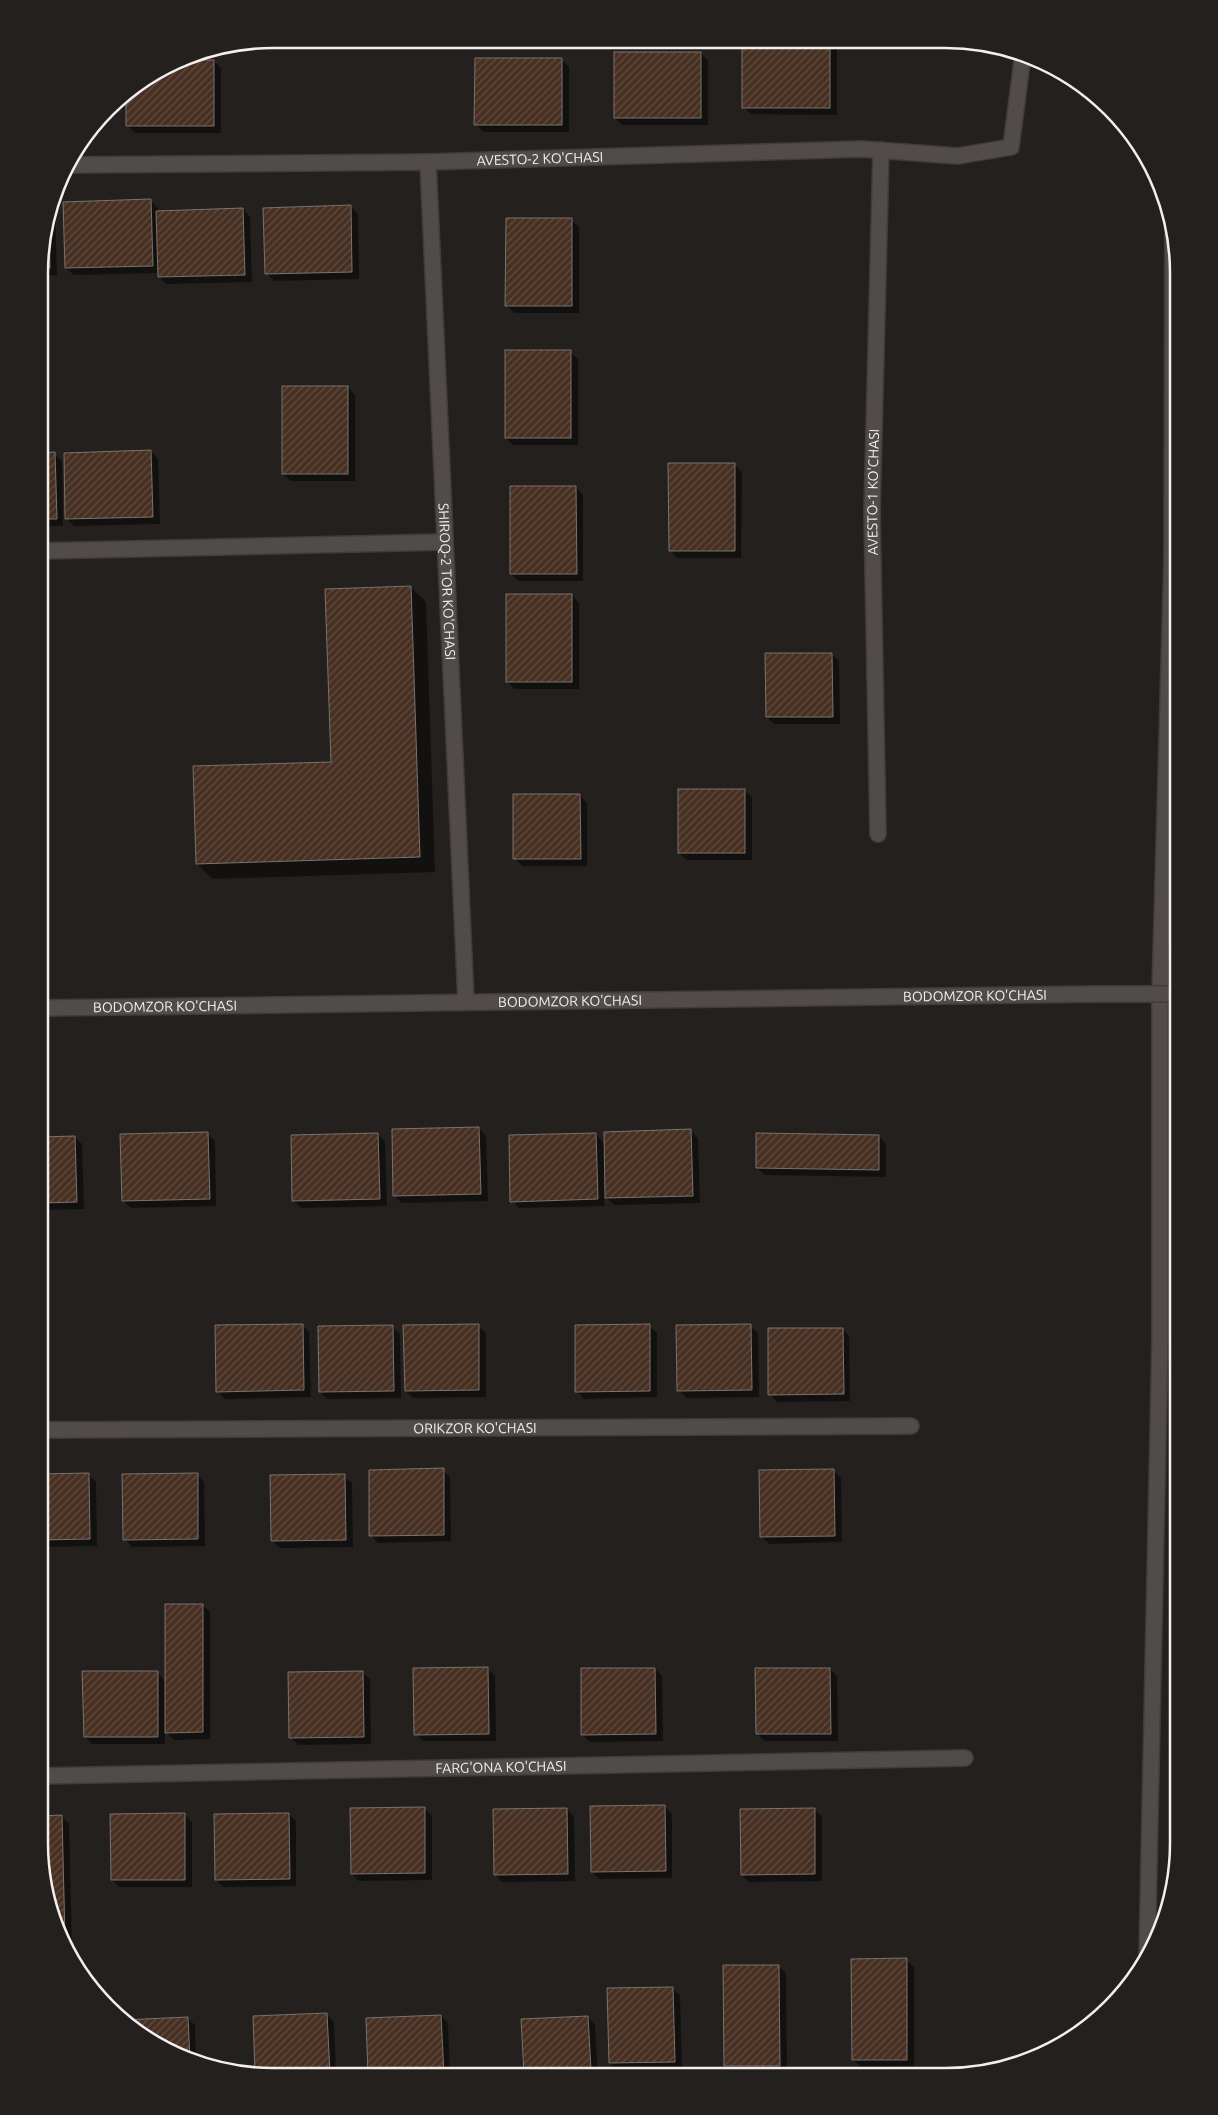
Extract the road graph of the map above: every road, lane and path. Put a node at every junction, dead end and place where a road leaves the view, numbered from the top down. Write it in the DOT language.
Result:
graph roads {
  1 [pos="1022,61"];
  2 [pos="881,150"];
  3 [pos="428,162"];
  4 [pos="75,165"];
  5 [pos="445,542"];
  6 [pos="48,551"];
  7 [pos="1170,631"];
  8 [pos="878,834"];
  9 [pos="1160,994"];
  10 [pos="1170,994"];
  11 [pos="466,1001"];
  12 [pos="48,1008"];
  13 [pos="911,1426"];
  14 [pos="48,1430"];
  15 [pos="965,1758"];
  16 [pos="48,1776"];
  17 [pos="1147,1941"];
  1 -- 2 [label="street, AVESTO-2 KO'CHASI"];
  2 -- 3 [label="street, AVESTO-2 KO'CHASI"];
  2 -- 8 [label="street, AVESTO-1 KO'CHASI"];
  3 -- 4 [label="street, AVESTO-2 KO'CHASI"];
  3 -- 5 [label="street, SHIROQ-2 TOR KO'CHASI"];
  5 -- 6 [label="street"];
  5 -- 11 [label="street, SHIROQ-2 TOR KO'CHASI"];
  7 -- 9 [label="street"];
  9 -- 10 [label="street, BODOMZOR KO'CHASI, bridge"];
  9 -- 11 [label="street, BODOMZOR KO'CHASI, bridge"];
  9 -- 17 [label="street"];
  11 -- 12 [label="street, BODOMZOR KO'CHASI"];
  13 -- 14 [label="street, ORIKZOR KO'CHASI"];
  15 -- 16 [label="street, FARG'ONA KO'CHASI"];
}
